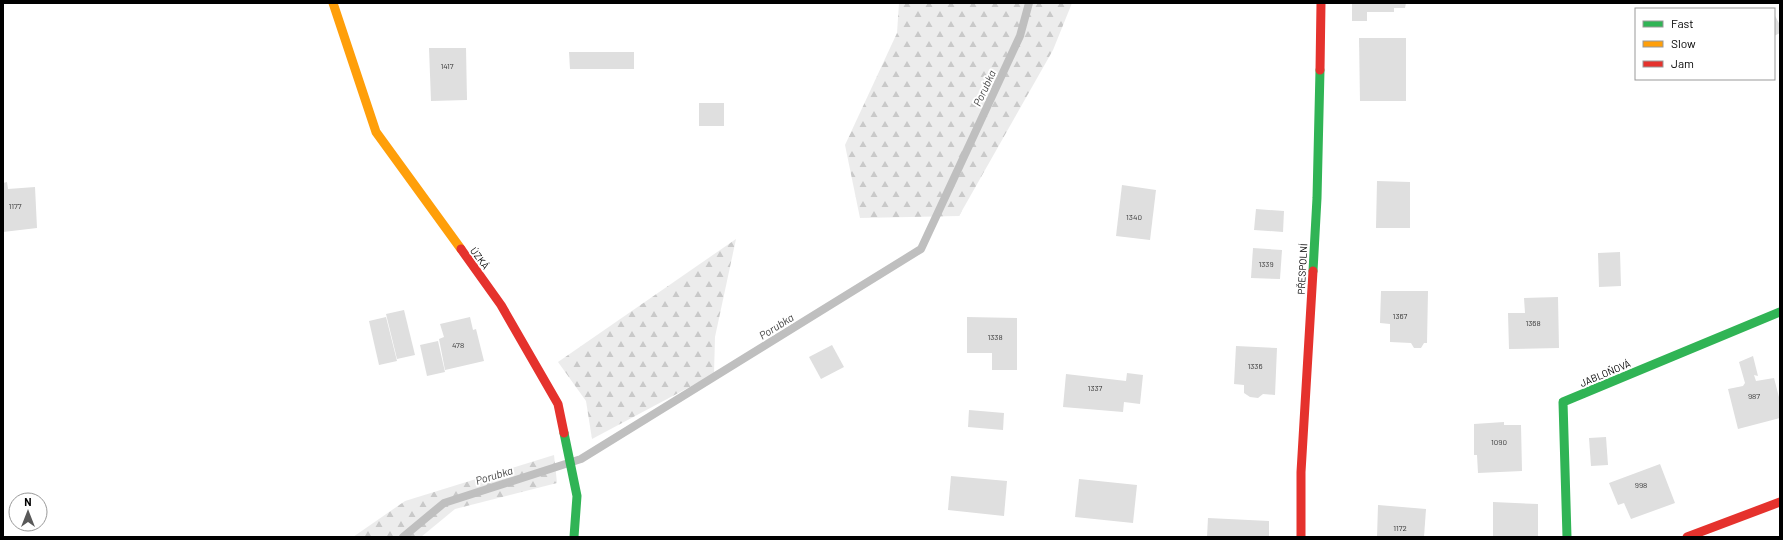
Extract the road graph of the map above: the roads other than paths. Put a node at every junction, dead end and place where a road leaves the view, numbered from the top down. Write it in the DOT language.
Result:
graph roads {
  1 [pos="333,3"];
  2 [pos="1321,3"];
  3 [pos="1780,312"];
  4 [pos="1780,502"];
  5 [pos="574,537"];
  6 [pos="1301,537"];
  7 [pos="1567,537"];
  8 [pos="1687,537"];
  1 -- 5 [label="street, ÚZKÁ"];
  2 -- 6 [label="street, PŘESPOLNÍ"];
  3 -- 7 [label="street, JABLOŇOVÁ"];
  4 -- 8 [label="street"];
}
